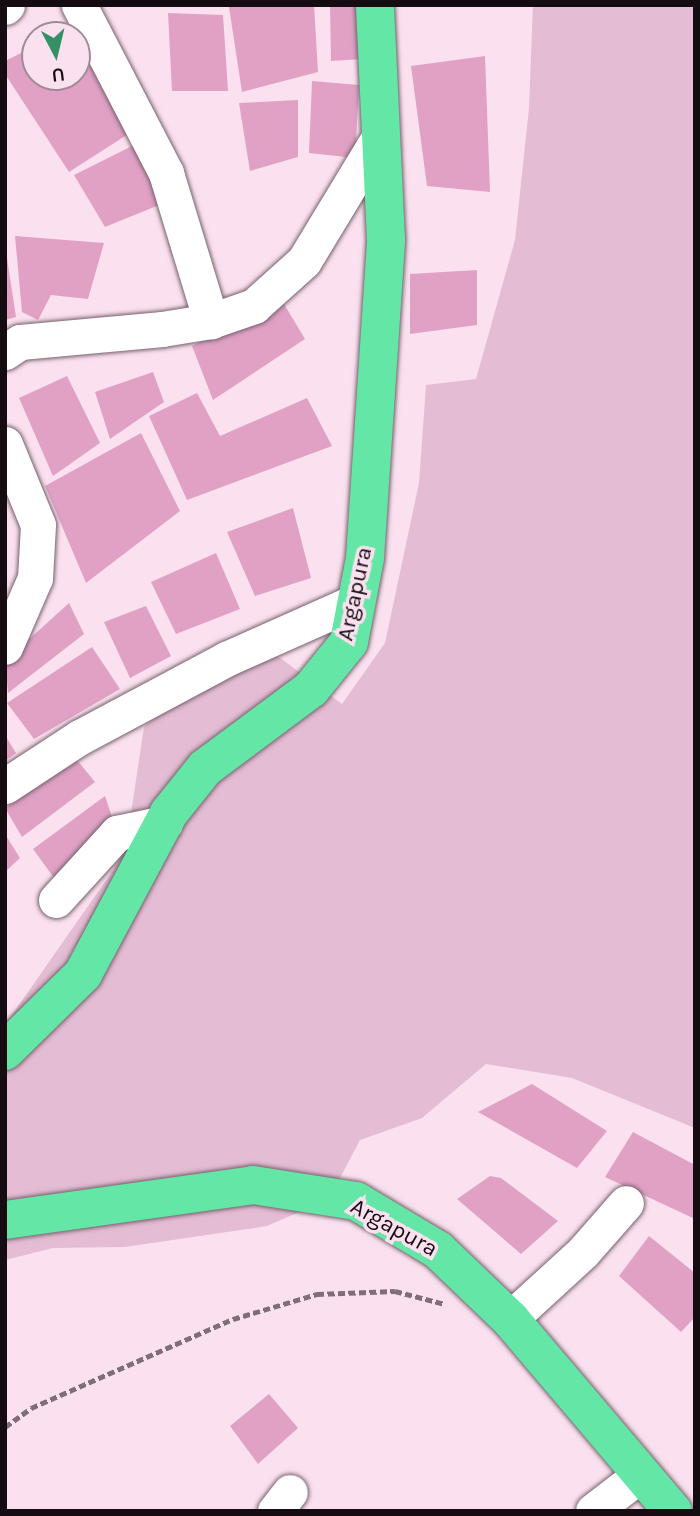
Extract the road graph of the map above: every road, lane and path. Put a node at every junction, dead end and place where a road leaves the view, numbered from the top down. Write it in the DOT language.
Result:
graph roads {
  1 [pos="79,5"];
  2 [pos="375,5"];
  3 [pos="381,134"];
  4 [pos="211,321"];
  5 [pos="5,352"];
  6 [pos="8,460"];
  7 [pos="356,601"];
  8 [pos="5,647"];
  9 [pos="5,786"];
  10 [pos="165,823"];
  11 [pos="56,900"];
  12 [pos="5,1051"];
  13 [pos="626,1203"];
  14 [pos="5,1220"];
  15 [pos="454,1306"];
  16 [pos="510,1320"];
  17 [pos="5,1427"];
  18 [pos="640,1474"];
  19 [pos="593,1511"];
  20 [pos="673,1511"];
  1 -- 4 [label="street"];
  2 -- 3 [label="highway, Argapura"];
  3 -- 4 [label="street"];
  3 -- 7 [label="highway, Argapura"];
  4 -- 5 [label="street"];
  6 -- 8 [label="street"];
  7 -- 9 [label="street"];
  7 -- 10 [label="highway, Argapura"];
  10 -- 11 [label="street"];
  10 -- 12 [label="highway, Argapura"];
  13 -- 16 [label="street"];
  14 -- 16 [label="highway, Argapura"];
  15 -- 17 [label="path"];
  16 -- 18 [label="highway, Argapura"];
  18 -- 19 [label="street"];
  18 -- 20 [label="highway, Argapura"];
}
